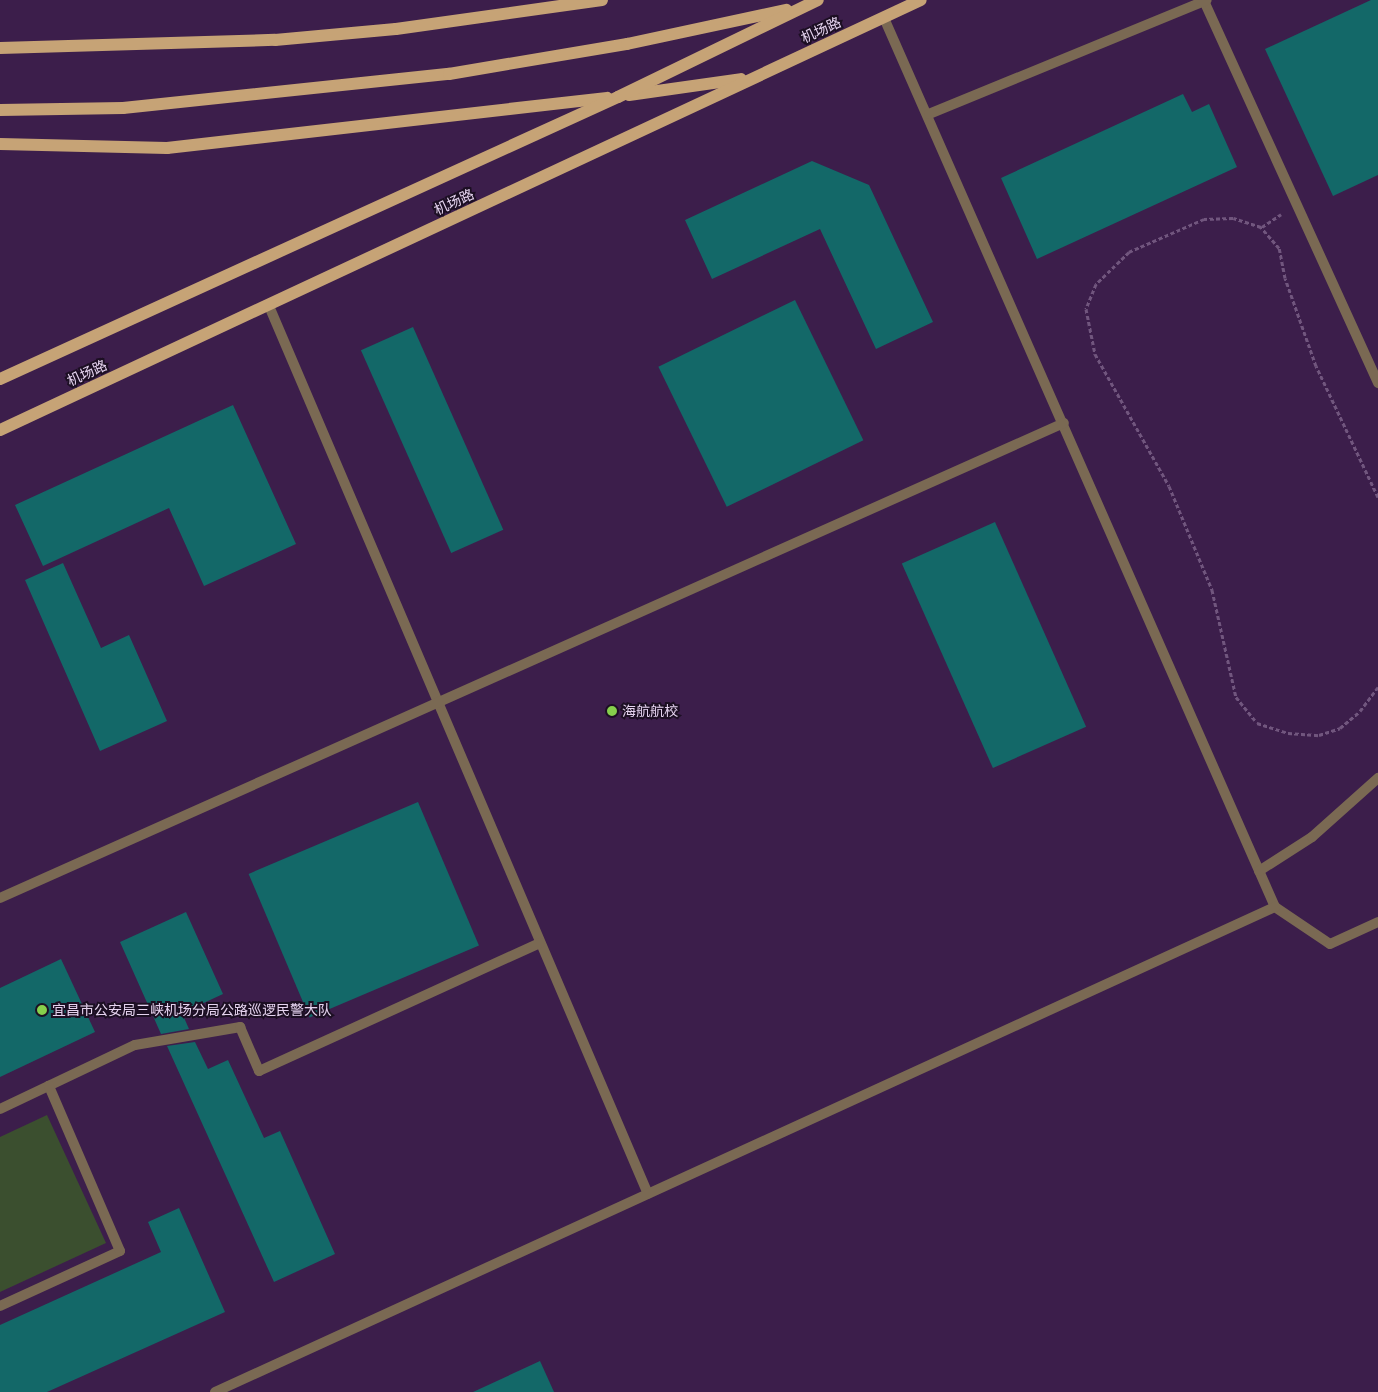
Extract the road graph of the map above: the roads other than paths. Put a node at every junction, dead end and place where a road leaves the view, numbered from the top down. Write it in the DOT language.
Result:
graph roads {
  1 [pos="602,0"];
  2 [pos="818,0"];
  3 [pos="921,0"];
  4 [pos="1205,1"];
  5 [pos="806,5"];
  6 [pos="884,18"];
  7 [pos="0,48"];
  8 [pos="753,78"];
  9 [pos="618,97"];
  10 [pos="0,110"];
  11 [pos="929,114"];
  12 [pos="0,144"];
  13 [pos="269,306"];
  14 [pos="0,379"];
  15 [pos="1378,383"];
  16 [pos="1064,423"];
  17 [pos="0,430"];
  18 [pos="436,704"];
  19 [pos="1378,778"];
  20 [pos="1259,871"];
  21 [pos="0,898"];
  22 [pos="1275,907"];
  23 [pos="1378,922"];
  24 [pos="540,943"];
  25 [pos="49,1086"];
  26 [pos="0,1109"];
  27 [pos="648,1194"];
  28 [pos="0,1306"];
  29 [pos="214,1392"];
  1 -- 7 [label="main road"];
  2 -- 5 [label="main road, 机场路"];
  3 -- 6 [label="main road, 机场路"];
  4 -- 11 [label="lane"];
  4 -- 15 [label="lane"];
  5 -- 9 [label="main road, 机场路"];
  5 -- 10 [label="main road"];
  6 -- 8 [label="main road, 机场路"];
  6 -- 11 [label="lane"];
  8 -- 9 [label="main road"];
  8 -- 13 [label="main road, 机场路"];
  9 -- 12 [label="main road"];
  9 -- 14 [label="main road, 机场路"];
  11 -- 16 [label="lane"];
  13 -- 17 [label="main road, 机场路"];
  13 -- 18 [label="lane"];
  16 -- 18 [label="lane"];
  16 -- 20 [label="lane"];
  18 -- 21 [label="lane"];
  18 -- 24 [label="lane"];
  19 -- 20 [label="lane"];
  20 -- 22 [label="lane"];
  22 -- 23 [label="lane"];
  22 -- 27 [label="lane"];
  24 -- 25 [label="lane"];
  24 -- 27 [label="lane"];
  25 -- 26 [label="lane"];
  25 -- 28 [label="lane"];
  27 -- 29 [label="lane"];
}
